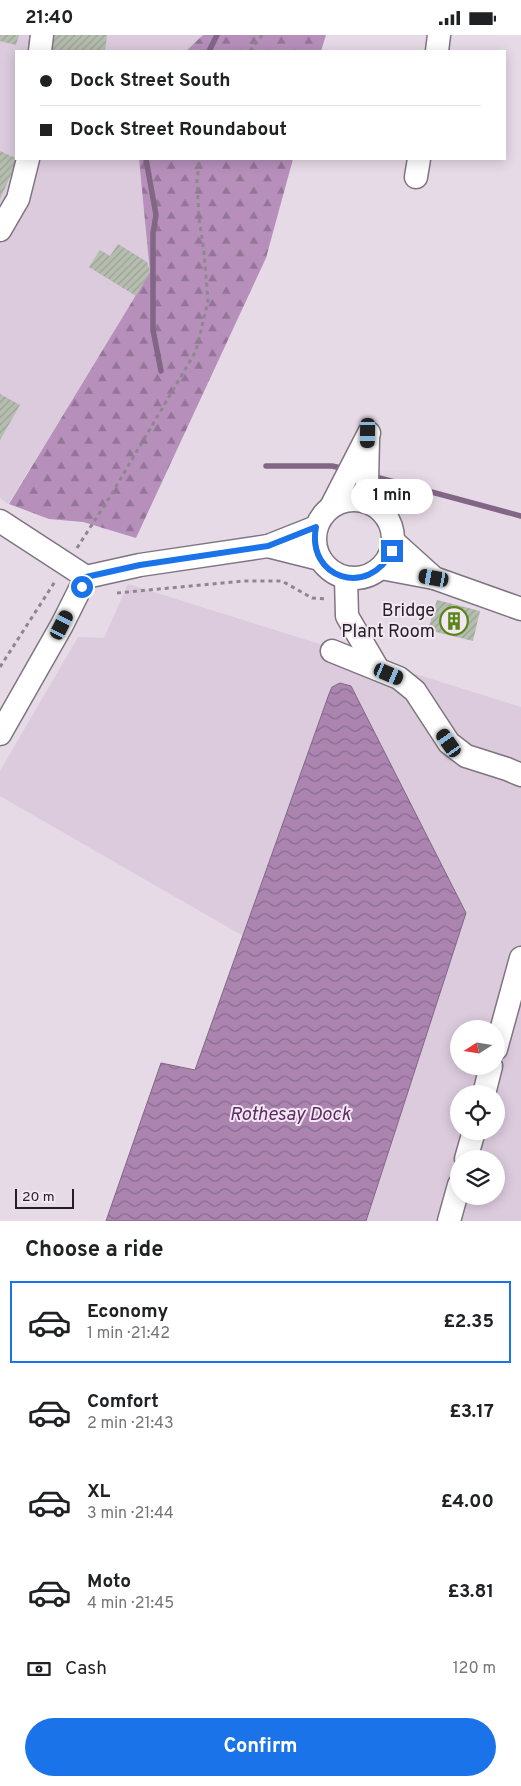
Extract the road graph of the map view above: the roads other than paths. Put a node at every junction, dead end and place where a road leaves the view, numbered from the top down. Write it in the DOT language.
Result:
graph roads {
  1 [pos="42,35"];
  2 [pos="439,35"];
  3 [pos="40,50"];
  4 [pos="436,50"];
  5 [pos="28,160"];
  6 [pos="0,230"];
  7 [pos="372,504"];
  8 [pos="332,507"];
  9 [pos="0,521"];
  10 [pos="316,527"];
  11 [pos="393,541"];
  12 [pos="268,546"];
  13 [pos="320,559"];
  14 [pos="381,568"];
  15 [pos="346,578"];
  16 [pos="434,578"];
  17 [pos="82,587"];
  18 [pos="521,609"];
  19 [pos="332,651"];
  20 [pos="378,669"];
  21 [pos="0,734"];
  22 [pos="521,775"];
  23 [pos="521,958"];
  24 [pos="504,1020"];
  25 [pos="453,1205"];
  26 [pos="449,1221"];
  1 -- 3 [label="street"];
  2 -- 4 [label="street"];
  5 -- 6 [label="street"];
  7 -- 8 [label="street"];
  7 -- 8 [label="street"];
  7 -- 11 [label="street"];
  8 -- 10 [label="street"];
  9 -- 17 [label="street"];
  10 -- 12 [label="street"];
  10 -- 13 [label="street"];
  11 -- 14 [label="street"];
  11 -- 16 [label="street"];
  12 -- 13 [label="street"];
  12 -- 17 [label="street"];
  13 -- 15 [label="street"];
  14 -- 15 [label="street"];
  14 -- 16 [label="street"];
  15 -- 20 [label="street"];
  16 -- 18 [label="street"];
  17 -- 21 [label="street"];
  19 -- 20 [label="street"];
  20 -- 22 [label="street"];
  23 -- 24 [label="street"];
  25 -- 26 [label="street"];
}
